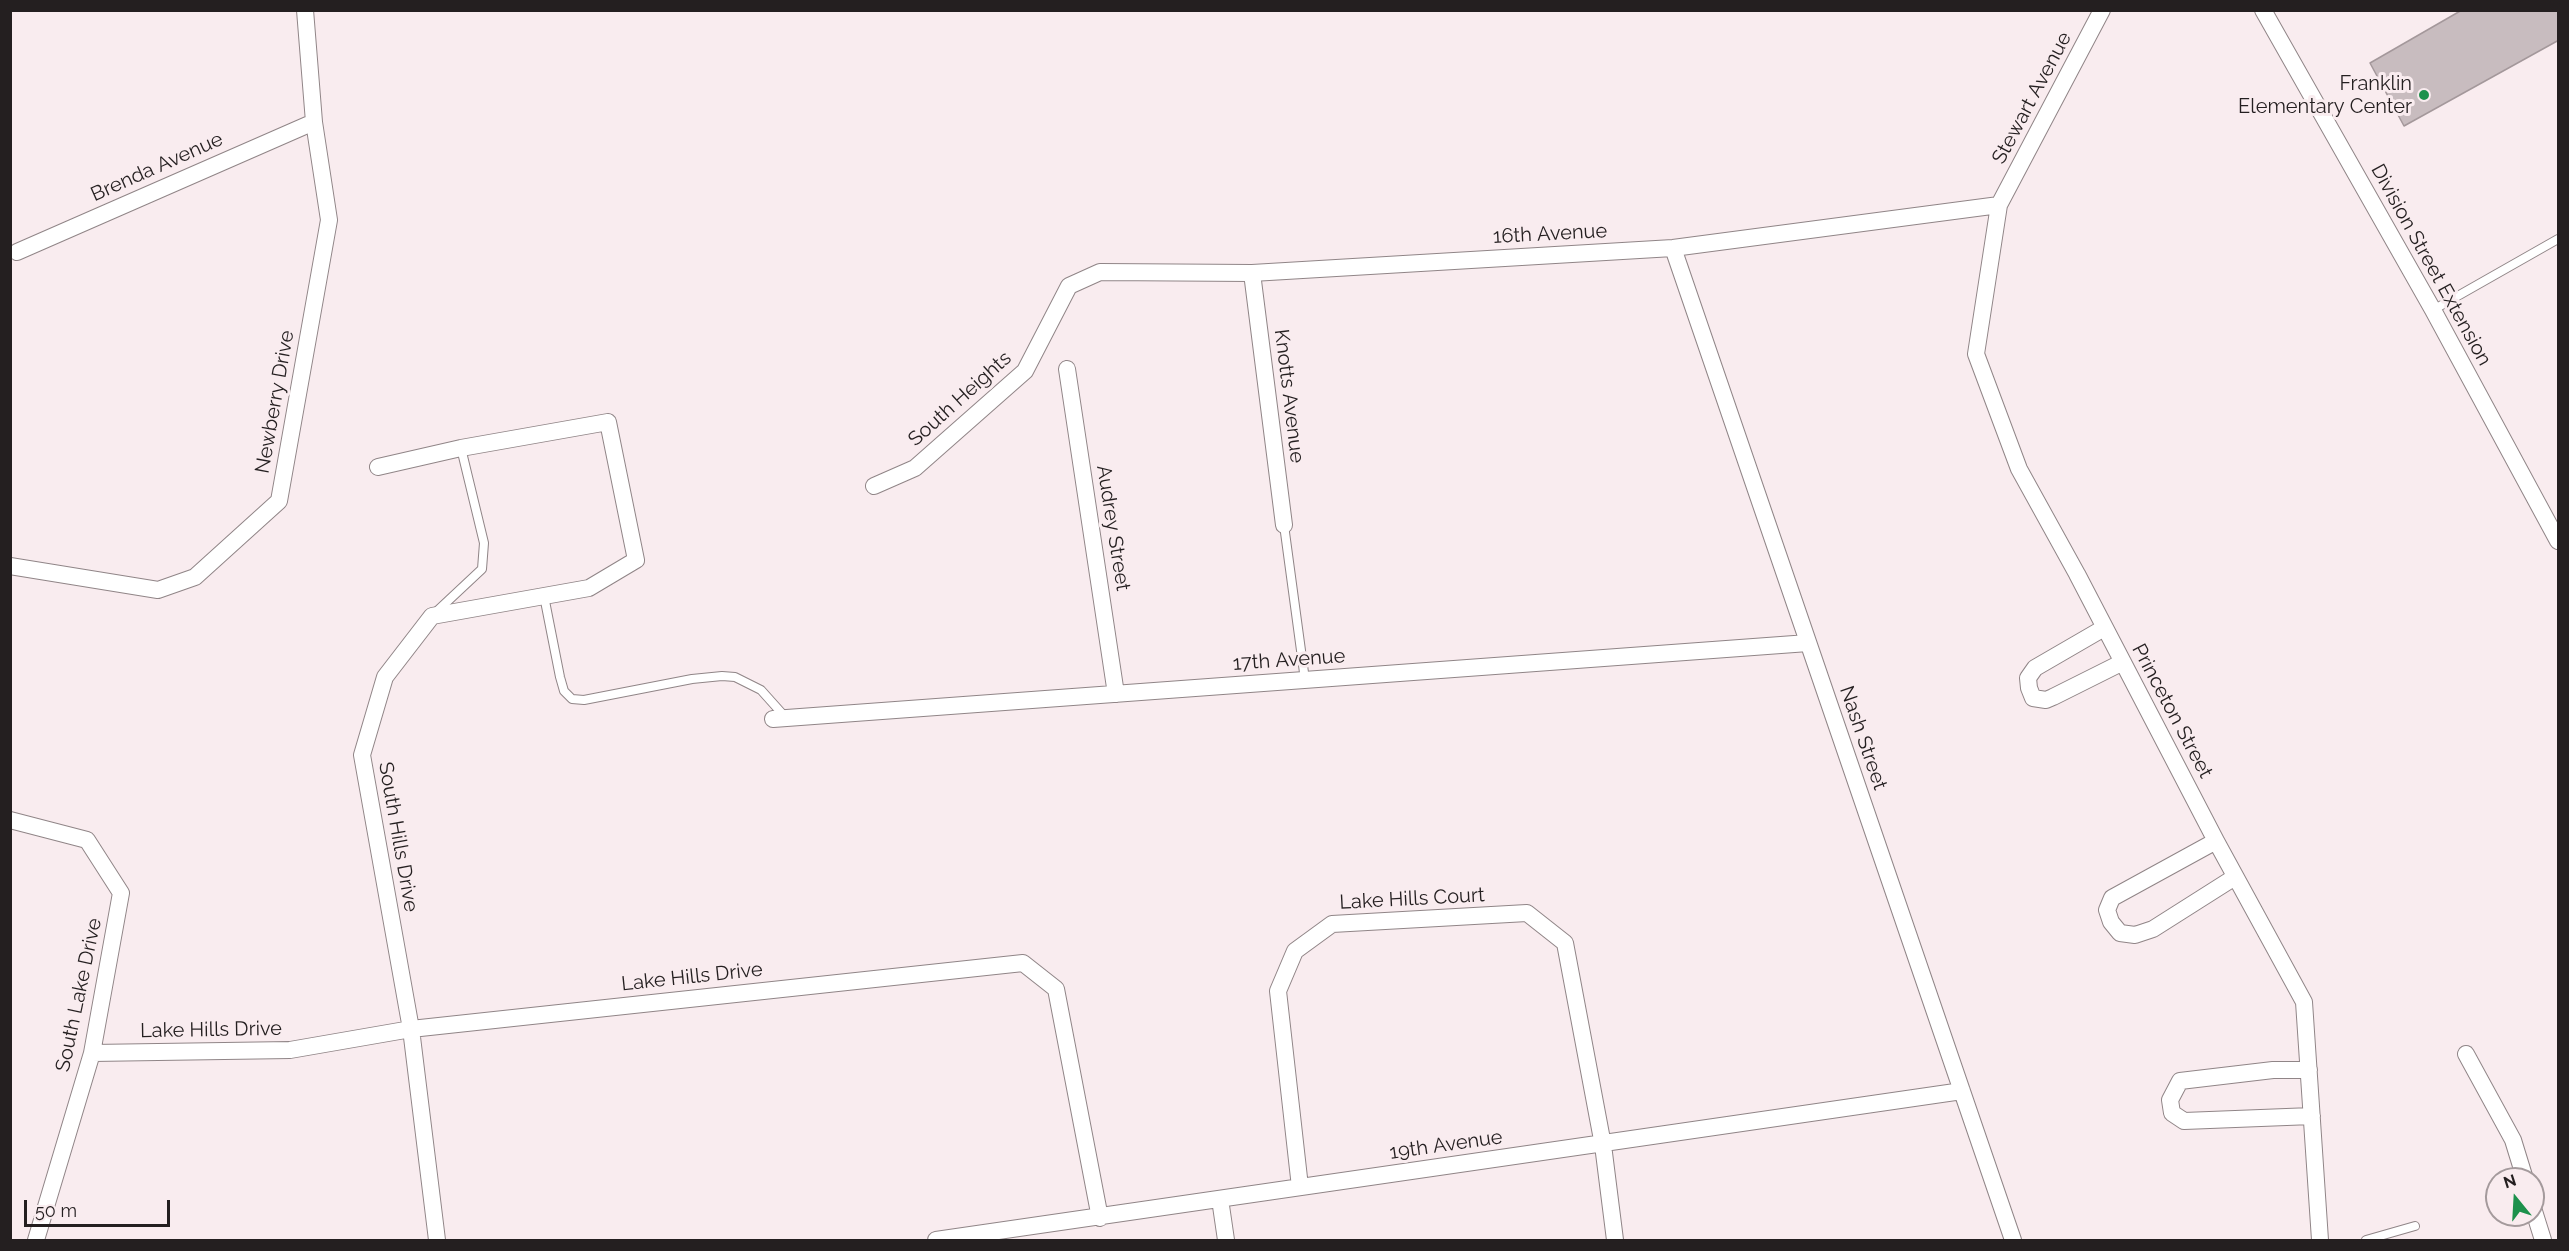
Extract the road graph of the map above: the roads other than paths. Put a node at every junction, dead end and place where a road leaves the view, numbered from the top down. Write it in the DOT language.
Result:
graph roads {
  1 [pos="305,10"];
  2 [pos="2102,10"];
  3 [pos="2263,10"];
  4 [pos="314,122"];
  5 [pos="1999,205"];
  6 [pos="2559,239"];
  7 [pos="1673,248"];
  8 [pos="17,252"];
  9 [pos="1100,272"];
  10 [pos="1252,273"];
  11 [pos="2433,310"];
  12 [pos="1067,369"];
  13 [pos="460,448"];
  14 [pos="378,467"];
  15 [pos="874,486"];
  16 [pos="1284,525"];
  17 [pos="2559,542"];
  18 [pos="10,566"];
  19 [pos="544,596"];
  20 [pos="432,616"];
  21 [pos="2104,628"];
  22 [pos="1809,643"];
  23 [pos="2123,662"];
  24 [pos="1305,680"];
  25 [pos="1116,694"];
  26 [pos="780,719"];
  27 [pos="10,820"];
  28 [pos="2216,842"];
  29 [pos="2235,877"];
  30 [pos="411,1029"];
  31 [pos="92,1053"];
  32 [pos="2466,1054"];
  33 [pos="2308,1070"];
  34 [pos="1962,1090"];
  35 [pos="2312,1116"];
  36 [pos="1602,1145"];
  37 [pos="2521,1167"];
  38 [pos="1300,1187"];
  39 [pos="1220,1199"];
  40 [pos="1100,1218"];
  41 [pos="2415,1226"];
  42 [pos="36,1240"];
  43 [pos="437,1240"];
  44 [pos="936,1240"];
  45 [pos="1226,1240"];
  46 [pos="1615,1240"];
  47 [pos="2013,1240"];
  48 [pos="2320,1240"];
  49 [pos="2366,1240"];
  1 -- 4 [label="street, Newberry Drive"];
  2 -- 5 [label="street, Stewart Avenue"];
  3 -- 11 [label="street, Division Street Extension"];
  4 -- 8 [label="street, Brenda Avenue"];
  4 -- 18 [label="street, Newberry Drive"];
  5 -- 7 [label="street, 16th Avenue"];
  5 -- 21 [label="street, Princeton Street"];
  6 -- 11 [label="lane"];
  7 -- 10 [label="street, 16th Avenue"];
  7 -- 22 [label="street, Nash Street"];
  9 -- 10 [label="street, 16th Avenue"];
  9 -- 15 [label="street, South Heights"];
  10 -- 16 [label="street, Knotts Avenue"];
  11 -- 17 [label="street, Division Street Extension"];
  12 -- 25 [label="street, Audrey Street"];
  13 -- 14 [label="street"];
  13 -- 19 [label="street"];
  13 -- 20 [label="lane"];
  16 -- 24 [label="lane"];
  19 -- 20 [label="street"];
  19 -- 26 [label="lane"];
  20 -- 30 [label="street, South Hills Drive"];
  21 -- 23 [label="street, Princeton Street"];
  21 -- 23 [label="street"];
  22 -- 24 [label="street, 17th Avenue"];
  22 -- 34 [label="street, Nash Street"];
  23 -- 28 [label="street, Princeton Street"];
  24 -- 25 [label="street, 17th Avenue"];
  25 -- 26 [label="street, 17th Avenue"];
  27 -- 31 [label="street, South Lake Drive"];
  28 -- 29 [label="street, Princeton Street"];
  28 -- 29 [label="street"];
  29 -- 33 [label="street, Princeton Street"];
  30 -- 31 [label="street, Lake Hills Drive"];
  30 -- 40 [label="street, Lake Hills Drive"];
  30 -- 43 [label="street, South Hills Drive"];
  31 -- 42 [label="street, South Lake Drive"];
  32 -- 37 [label="street"];
  33 -- 35 [label="street, Princeton Street"];
  33 -- 35 [label="street"];
  34 -- 36 [label="street, 19th Avenue"];
  34 -- 47 [label="street, Nash Street"];
  35 -- 48 [label="street, Princeton Street"];
  36 -- 38 [label="street, 19th Avenue"];
  36 -- 38 [label="street, Lake Hills Court"];
  36 -- 46 [label="street, Lake Hills Court"];
  38 -- 39 [label="street, 19th Avenue"];
  39 -- 40 [label="street, 19th Avenue"];
  39 -- 45 [label="street"];
  40 -- 44 [label="street, 19th Avenue"];
  41 -- 49 [label="lane"];
}
